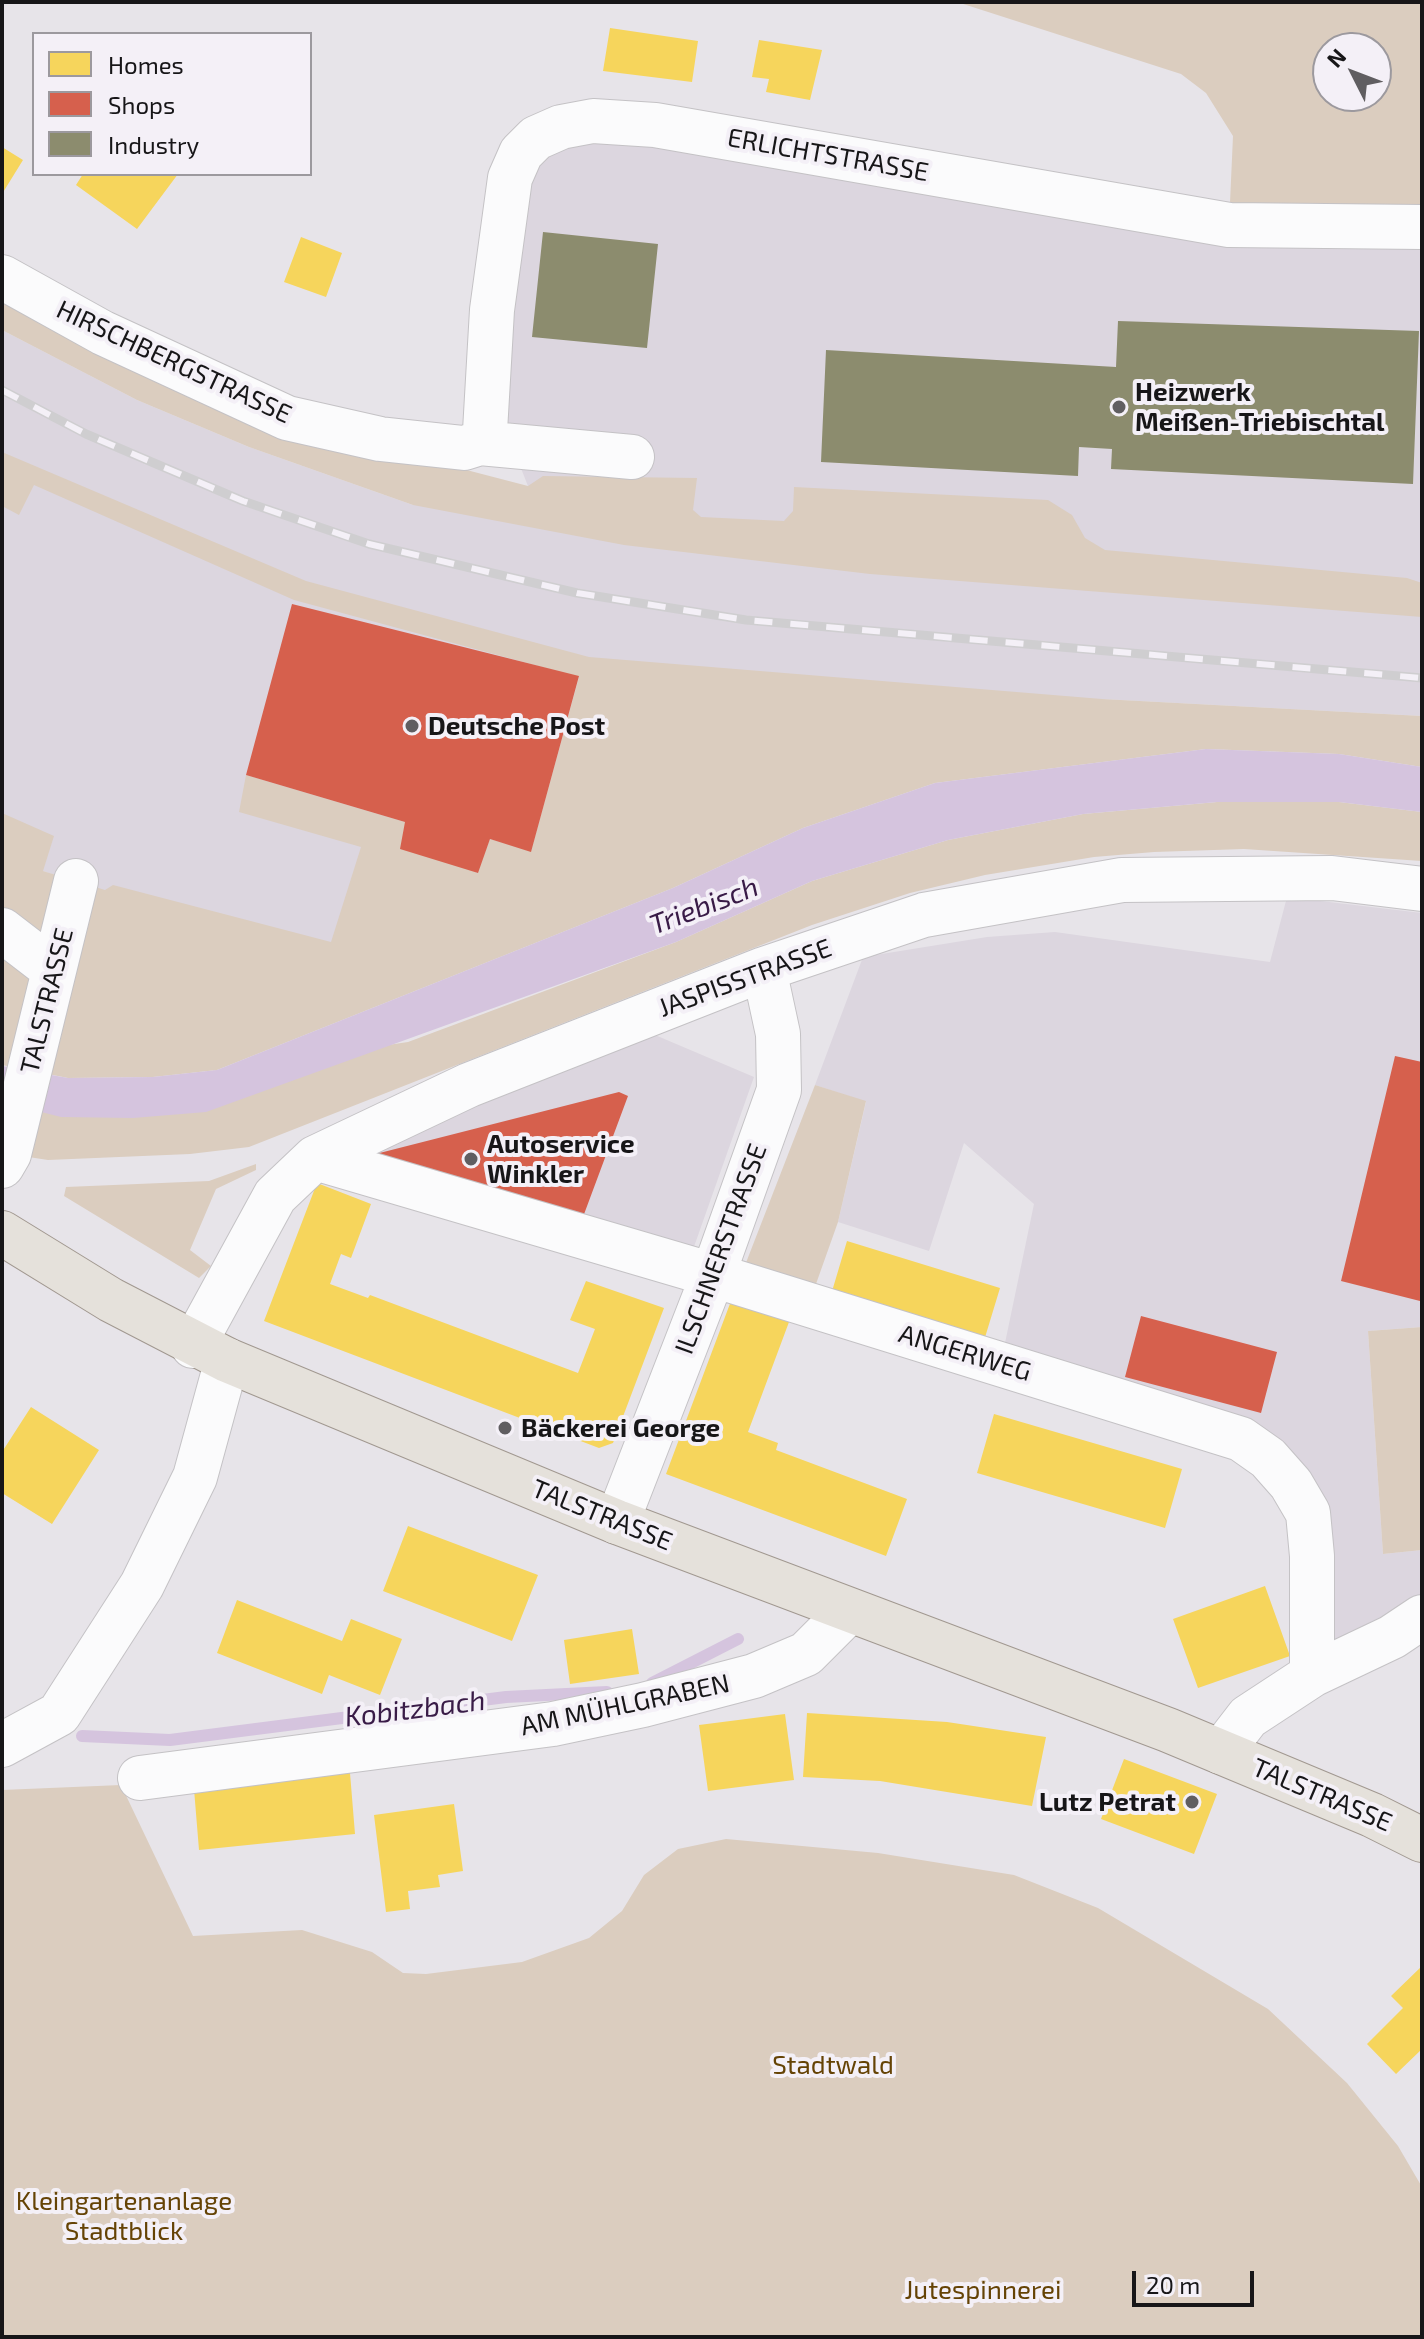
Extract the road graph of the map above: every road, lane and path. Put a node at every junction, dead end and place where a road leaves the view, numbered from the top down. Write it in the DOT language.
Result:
graph roads {
  1 [pos="1422,227"];
  2 [pos="2,277"];
  3 [pos="482,437"];
  4 [pos="632,457"];
  5 [pos="76,881"];
  6 [pos="1422,889"];
  7 [pos="2,930"];
  8 [pos="764,969"];
  9 [pos="54,970"];
  10 [pos="315,1158"];
  11 [pos="6,1160"];
  12 [pos="2,1233"];
  13 [pos="713,1275"];
  14 [pos="210,1353"];
  15 [pos="617,1522"];
  16 [pos="849,1611"];
  17 [pos="1422,1617"];
  18 [pos="1312,1675"];
  19 [pos="2,1745"];
  20 [pos="1221,1752"];
  21 [pos="140,1778"];
  22 [pos="1422,1840"];
  1 -- 3 [label="street, ERLICHTSTRASSE"];
  2 -- 3 [label="street, HIRSCHBERGSTRASSE"];
  3 -- 4 [label="street, HIRSCHBERGSTRASSE"];
  5 -- 9 [label="street, TALSTRASSE"];
  6 -- 8 [label="street, JASPISSTRASSE"];
  7 -- 9 [label="street"];
  8 -- 10 [label="street, JASPISSTRASSE"];
  8 -- 13 [label="street, ILSCHNERSTRASSE"];
  9 -- 11 [label="street, TALSTRASSE"];
  10 -- 13 [label="street, ANGERWEG"];
  10 -- 14 [label="street, JASPISSTRASSE"];
  12 -- 14 [label="main road, TALSTRASSE"];
  13 -- 15 [label="street, ILSCHNERSTRASSE"];
  13 -- 18 [label="street, ANGERWEG"];
  14 -- 15 [label="main road, TALSTRASSE"];
  14 -- 19 [label="street, JASPISSTRASSE"];
  15 -- 16 [label="main road, TALSTRASSE"];
  16 -- 20 [label="main road, TALSTRASSE"];
  16 -- 21 [label="street, AM MÜHLGRABEN"];
  17 -- 18 [label="street"];
  18 -- 20 [label="street, TALSTRASSE"];
  20 -- 22 [label="main road, TALSTRASSE"];
}
